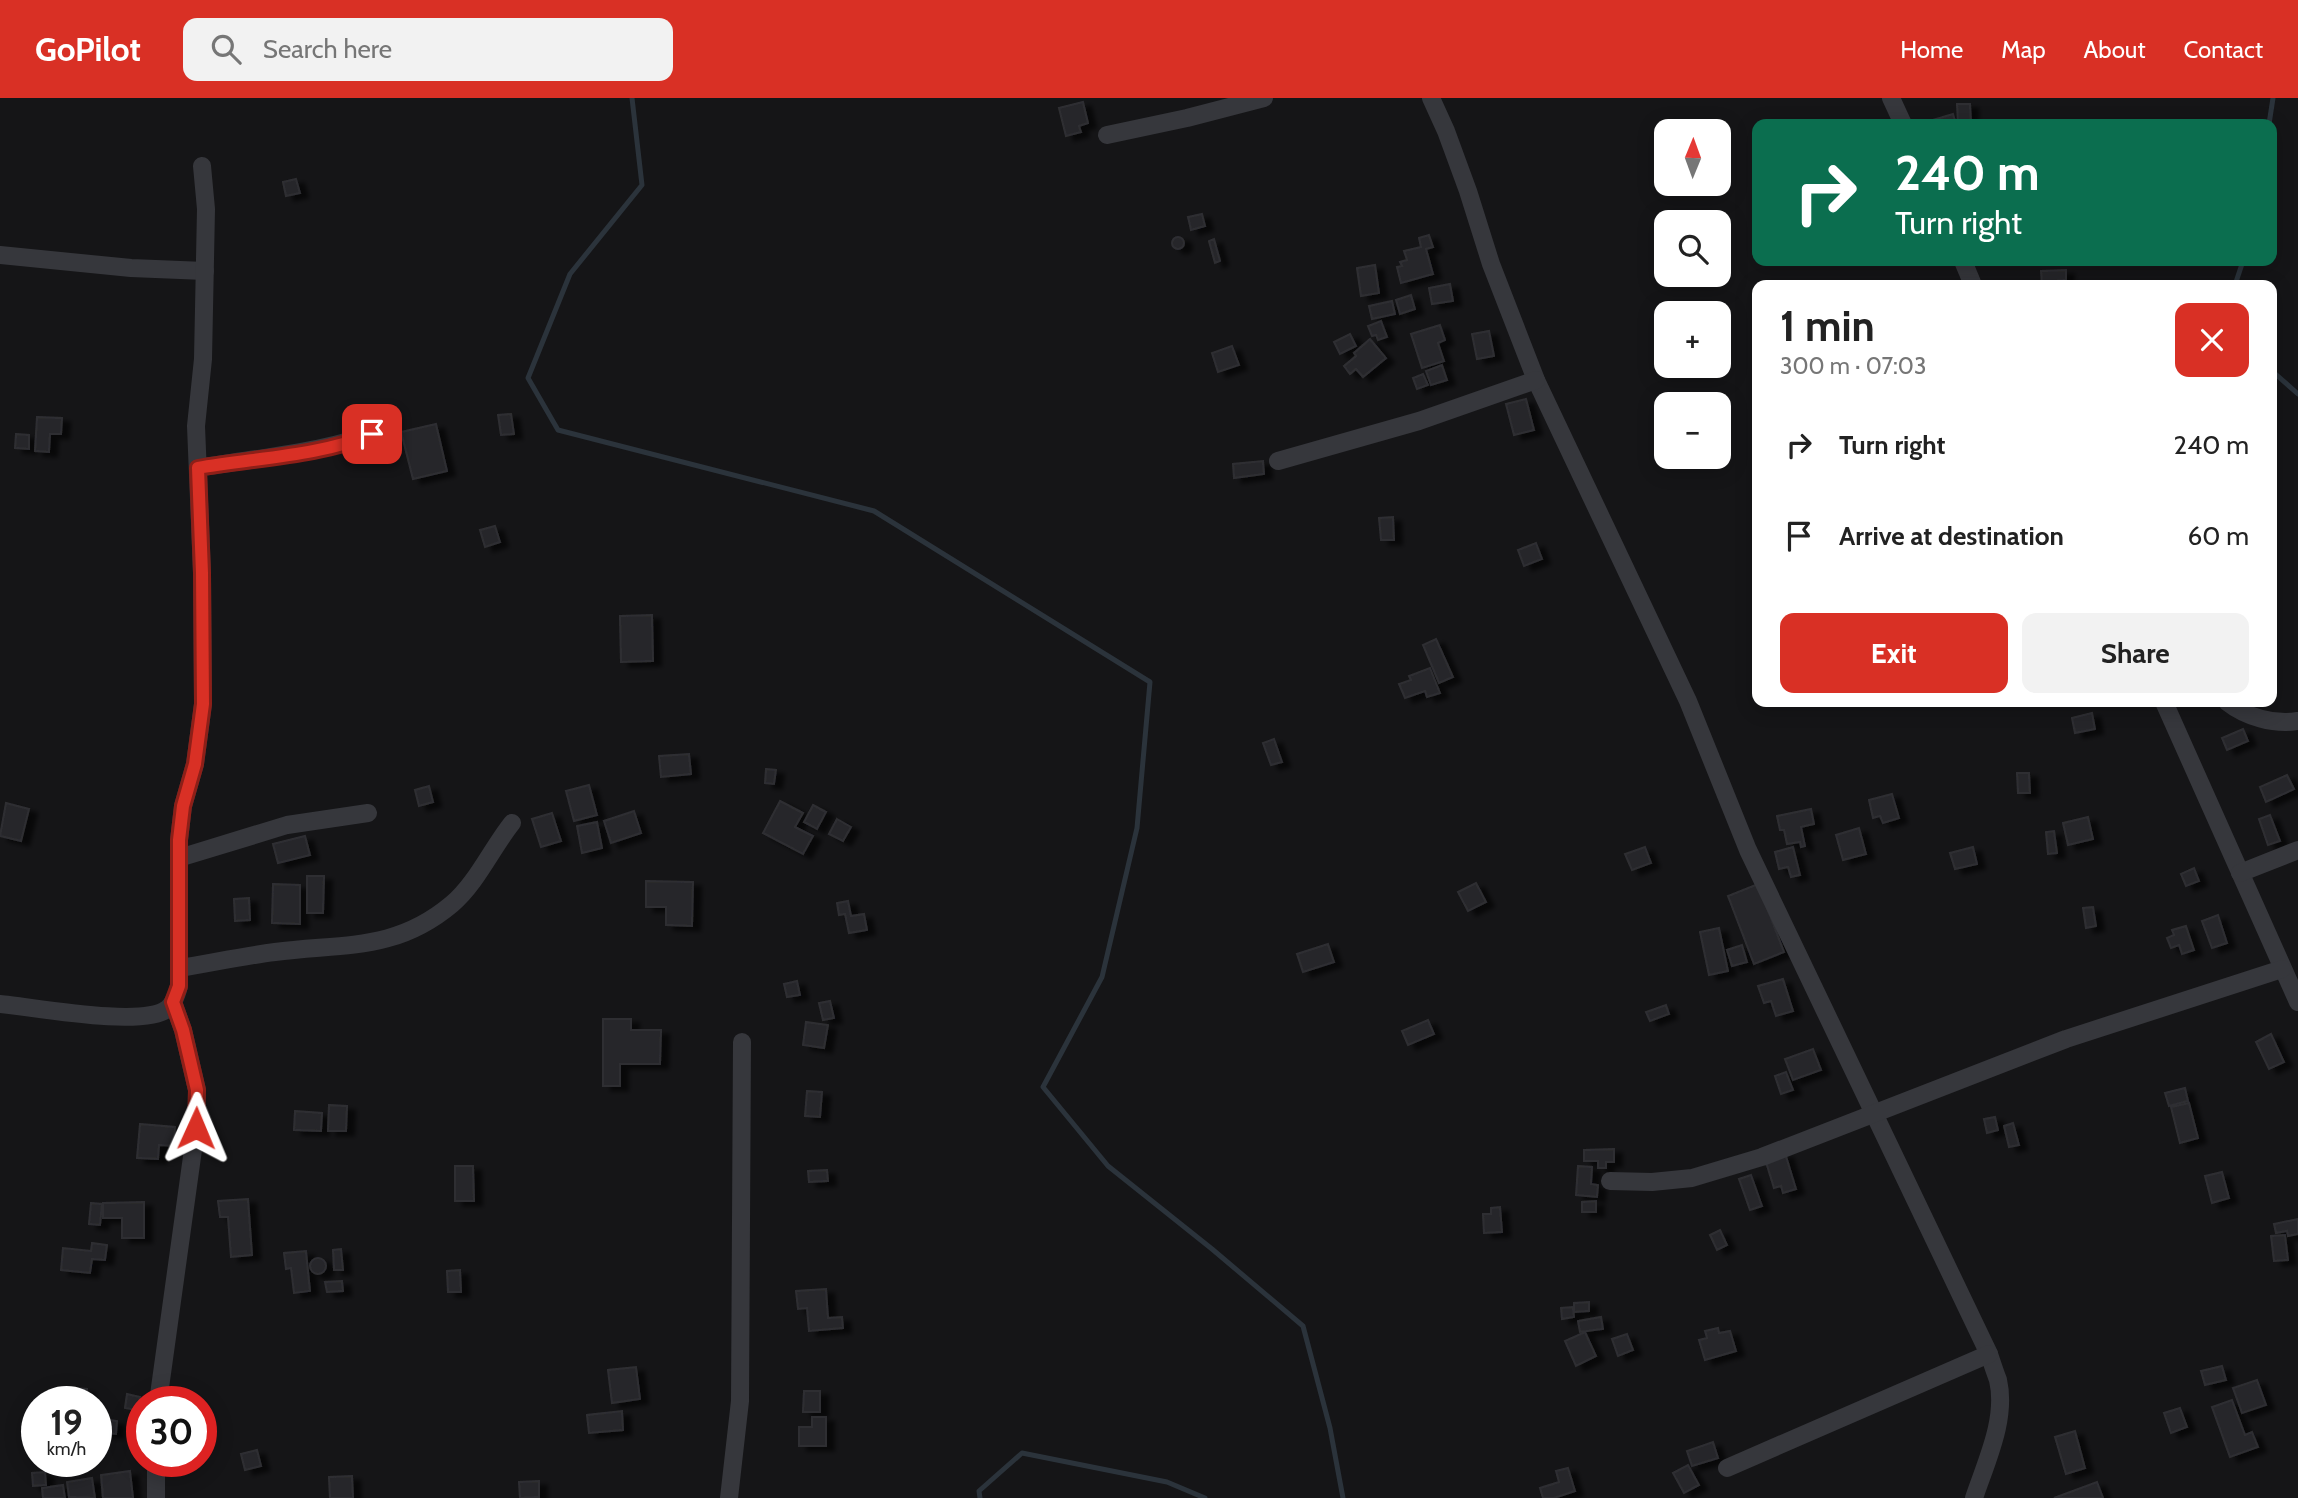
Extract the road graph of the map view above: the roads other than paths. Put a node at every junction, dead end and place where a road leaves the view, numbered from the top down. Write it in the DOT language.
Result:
graph roads {
  1 [pos="1264,98"];
  2 [pos="1432,98"];
  3 [pos="1891,98"];
  4 [pos="1901,119"];
  5 [pos="1107,135"];
  6 [pos="202,166"];
  7 [pos="0,255"];
  8 [pos="205,271"];
  9 [pos="1536,380"];
  10 [pos="387,428"];
  11 [pos="1278,461"];
  12 [pos="198,468"];
  13 [pos="2166,707"];
  14 [pos="2235,707"];
  15 [pos="2298,722"];
  16 [pos="368,813"];
  17 [pos="512,823"];
  18 [pos="2298,850"];
  19 [pos="179,858"];
  20 [pos="2240,873"];
  21 [pos="180,968"];
  22 [pos="2282,969"];
  23 [pos="173,1002"];
  24 [pos="2298,1002"];
  25 [pos="0,1004"];
  26 [pos="742,1042"];
  27 [pos="1872,1114"];
  28 [pos="1610,1181"];
  29 [pos="1989,1354"];
  30 [pos="160,1386"];
  31 [pos="1727,1468"];
  32 [pos="156,1477"];
  33 [pos="156,1498"];
  34 [pos="729,1498"];
  35 [pos="1974,1498"];
  1 -- 5 [label="street"];
  2 -- 9 [label="street"];
  3 -- 4 [label="street"];
  6 -- 8 [label="street"];
  7 -- 8 [label="street"];
  8 -- 12 [label="street"];
  9 -- 11 [label="street"];
  9 -- 27 [label="street"];
  10 -- 12 [label="street"];
  12 -- 19 [label="street"];
  13 -- 20 [label="street"];
  14 -- 15 [label="street"];
  16 -- 19 [label="street"];
  17 -- 21 [label="street"];
  18 -- 20 [label="street"];
  19 -- 21 [label="street"];
  20 -- 22 [label="street"];
  21 -- 23 [label="street"];
  22 -- 24 [label="street"];
  22 -- 27 [label="street"];
  23 -- 25 [label="street"];
  23 -- 30 [label="street"];
  26 -- 34 [label="street"];
  27 -- 28 [label="street"];
  27 -- 29 [label="street"];
  29 -- 31 [label="street"];
  29 -- 35 [label="street"];
  32 -- 33 [label="street"];
}
